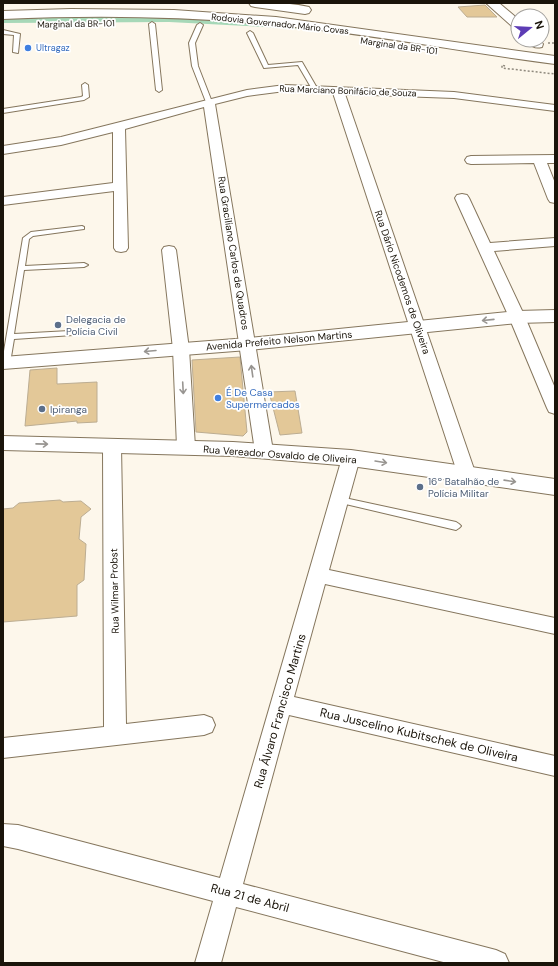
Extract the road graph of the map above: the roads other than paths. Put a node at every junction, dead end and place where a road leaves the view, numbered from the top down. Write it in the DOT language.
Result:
graph roads {
  1 [pos="255,3"];
  2 [pos="492,3"];
  3 [pos="106,7"];
  4 [pos="299,9"];
  5 [pos="3,10"];
  6 [pos="320,12"];
  7 [pos="3,15"];
  8 [pos="510,18"];
  9 [pos="276,21"];
  10 [pos="152,24"];
  11 [pos="200,25"];
  12 [pos="5,28"];
  13 [pos="250,33"];
  14 [pos="510,42"];
  15 [pos="376,43"];
  16 [pos="16,52"];
  17 [pos="555,60"];
  18 [pos="555,68"];
  19 [pos="85,85"];
  20 [pos="314,88"];
  21 [pos="159,90"];
  22 [pos="338,90"];
  23 [pos="209,102"];
  24 [pos="555,108"];
  25 [pos="3,111"];
  26 [pos="119,127"];
  27 [pos="3,150"];
  28 [pos="539,159"];
  29 [pos="555,159"];
  30 [pos="471,160"];
  31 [pos="120,186"];
  32 [pos="462,198"];
  33 [pos="555,199"];
  34 [pos="3,201"];
  35 [pos="82,228"];
  36 [pos="555,242"];
  37 [pos="121,248"];
  38 [pos="485,248"];
  39 [pos="169,250"];
  40 [pos="84,265"];
  41 [pos="22,268"];
  42 [pos="555,316"];
  43 [pos="517,317"];
  44 [pos="418,326"];
  45 [pos="88,332"];
  46 [pos="11,337"];
  47 [pos="248,344"];
  48 [pos="181,349"];
  49 [pos="5,363"];
  50 [pos="555,408"];
  51 [pos="3,443"];
  52 [pos="112,446"];
  53 [pos="186,447"];
  54 [pos="264,451"];
  55 [pos="351,458"];
  56 [pos="467,475"];
  57 [pos="555,487"];
  58 [pos="340,500"];
  59 [pos="456,526"];
  60 [pos="319,575"];
  61 [pos="555,626"];
  62 [pos="282,704"];
  63 [pos="204,725"];
  64 [pos="115,736"];
  65 [pos="3,748"];
  66 [pos="555,766"];
  67 [pos="3,835"];
  68 [pos="228,892"];
  69 [pos="208,963"];
  70 [pos="496,963"];
  1 -- 4 [label="main road"];
  2 -- 8 [label="main road"];
  3 -- 4 [label="main road"];
  3 -- 5 [label="main road, Rodovia Governador Mário Covas"];
  3 -- 14 [label="main road, Rodovia Governador Mário Covas"];
  4 -- 6 [label="main road"];
  7 -- 9 [label="main road, Rodovia Governador Mário Covas"];
  9 -- 15 [label="main road"];
  9 -- 17 [label="main road, Rodovia Governador Mário Covas"];
  10 -- 11 [label="main road, Marginal da BR-101"];
  10 -- 12 [label="main road, Marginal da BR-101"];
  10 -- 21 [label="lane"];
  11 -- 15 [label="main road, Marginal da BR-101"];
  11 -- 23 [label="lane"];
  12 -- 16 [label="lane"];
  13 -- 20 [label="lane"];
  15 -- 18 [label="main road, Marginal da BR-101"];
  19 -- 25 [label="lane"];
  20 -- 22 [label="street, Rua Marciano Bonifácio de Souza"];
  20 -- 23 [label="street, Rua Marciano Bonifácio de Souza"];
  22 -- 24 [label="street, Rua Marciano Bonifácio de Souza"];
  22 -- 44 [label="street, Rua Dário Nicodemos de Oliveira"];
  23 -- 26 [label="street, Rua Marciano Bonifácio de Souza"];
  23 -- 47 [label="street, Rua Graciliano Carlos de Quadros"];
  26 -- 27 [label="street, Rua Marciano Bonifácio de Souza"];
  26 -- 31 [label="street"];
  28 -- 29 [label="street"];
  28 -- 30 [label="street"];
  28 -- 33 [label="street"];
  31 -- 34 [label="street"];
  31 -- 37 [label="street"];
  32 -- 38 [label="street"];
  35 -- 41 [label="lane"];
  36 -- 38 [label="street"];
  38 -- 43 [label="street"];
  39 -- 48 [label="street"];
  40 -- 41 [label="lane"];
  41 -- 46 [label="lane"];
  42 -- 43 [label="main road, Avenida Prefeito Nelson Martins"];
  43 -- 44 [label="main road, Avenida Prefeito Nelson Martins, one-way"];
  43 -- 50 [label="street"];
  44 -- 47 [label="main road, Avenida Prefeito Nelson Martins"];
  44 -- 56 [label="street, Rua Dário Nicodemos de Oliveira"];
  45 -- 46 [label="lane"];
  46 -- 49 [label="lane"];
  47 -- 48 [label="main road, Avenida Prefeito Nelson Martins"];
  54 -- 47 [label="street, Rua Graciliano Carlos de Quadros, one-way"];
  48 -- 49 [label="main road, Avenida Prefeito Nelson Martins, one-way"];
  48 -- 53 [label="street, one-way"];
  51 -- 52 [label="main road, Rua Vereador Osvaldo de Oliveira, one-way"];
  52 -- 53 [label="main road, Rua Vereador Osvaldo de Oliveira"];
  52 -- 64 [label="street, Rua Wilmar Probst"];
  53 -- 54 [label="main road, Rua Vereador Osvaldo de Oliveira"];
  54 -- 55 [label="main road, Rua Vereador Osvaldo de Oliveira"];
  55 -- 56 [label="main road, Rua Vereador Osvaldo de Oliveira, one-way"];
  55 -- 58 [label="street, Rua Álvaro Francisco Martins"];
  56 -- 57 [label="main road, Rua Vereador Osvaldo de Oliveira, one-way"];
  58 -- 59 [label="lane"];
  58 -- 60 [label="street, Rua Álvaro Francisco Martins"];
  60 -- 61 [label="street"];
  60 -- 62 [label="street, Rua Álvaro Francisco Martins"];
  62 -- 66 [label="street, Rua Juscelino Kubitschek de Oliveira"];
  62 -- 68 [label="street, Rua Álvaro Francisco Martins"];
  63 -- 64 [label="street"];
  64 -- 65 [label="street"];
  67 -- 68 [label="street, Rua 21 de Abril"];
  68 -- 69 [label="street, Rua Álvaro Francisco Martins"];
  68 -- 70 [label="street, Rua 21 de Abril"];
}
